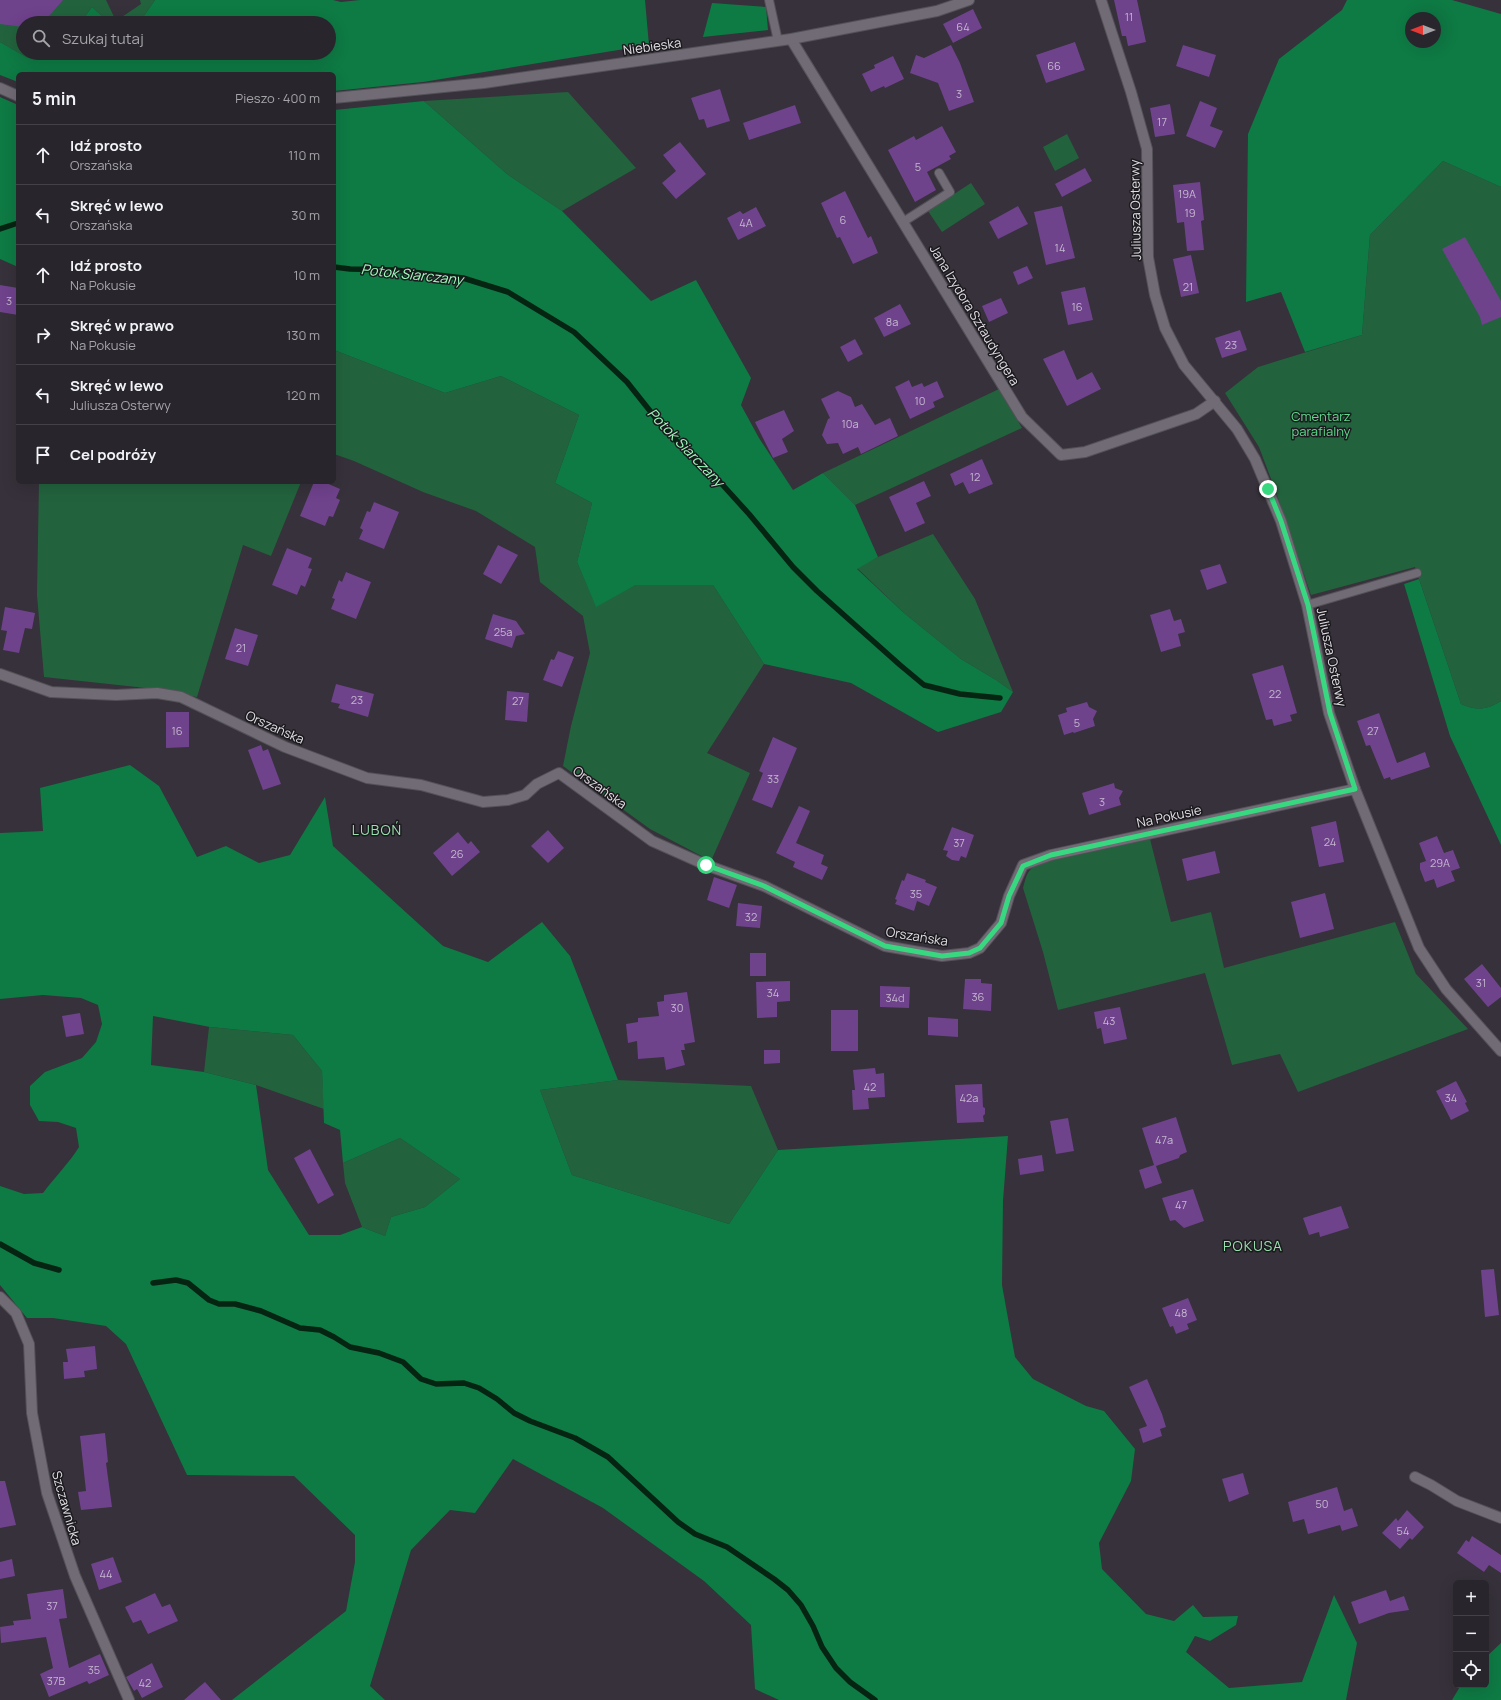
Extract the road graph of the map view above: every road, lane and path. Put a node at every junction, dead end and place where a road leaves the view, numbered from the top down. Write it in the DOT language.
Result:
graph roads {
  1 [pos="769,0"];
  2 [pos="969,0"];
  3 [pos="1094,0"];
  4 [pos="1101,4"];
  5 [pos="791,39"];
  6 [pos="778,41"];
  7 [pos="0,88"];
  8 [pos="16,95"];
  9 [pos="336,98"];
  10 [pos="939,173"];
  11 [pos="903,222"];
  12 [pos="1215,401"];
  13 [pos="1417,573"];
  14 [pos="1308,605"];
  15 [pos="0,674"];
  16 [pos="1355,789"];
  17 [pos="1009,896"];
  18 [pos="1501,1050"];
  19 [pos="0,1297"];
  20 [pos="1415,1477"];
  21 [pos="1501,1518"];
  22 [pos="129,1700"];
  1 -- 6 [label="lane"];
  2 -- 5 [label="street, Niebieska"];
  3 -- 4 [label="street, Juliusza Osterwy"];
  4 -- 12 [label="street, Juliusza Osterwy"];
  5 -- 6 [label="street, Niebieska"];
  5 -- 11 [label="street, Jana Izydora Sztaudyngera"];
  6 -- 9 [label="street, Niebieska"];
  7 -- 8 [label="street"];
  10 -- 11 [label="lane"];
  11 -- 12 [label="street, Jana Izydora Sztaudyngera"];
  12 -- 14 [label="street, Juliusza Osterwy"];
  13 -- 14 [label="lane"];
  14 -- 16 [label="street, Juliusza Osterwy"];
  15 -- 17 [label="street, Orszańska"];
  16 -- 17 [label="street, Na Pokusie"];
  16 -- 18 [label="street, Juliusza Osterwy"];
  19 -- 22 [label="street, Szczawnicka"];
  20 -- 21 [label="street"];
}
